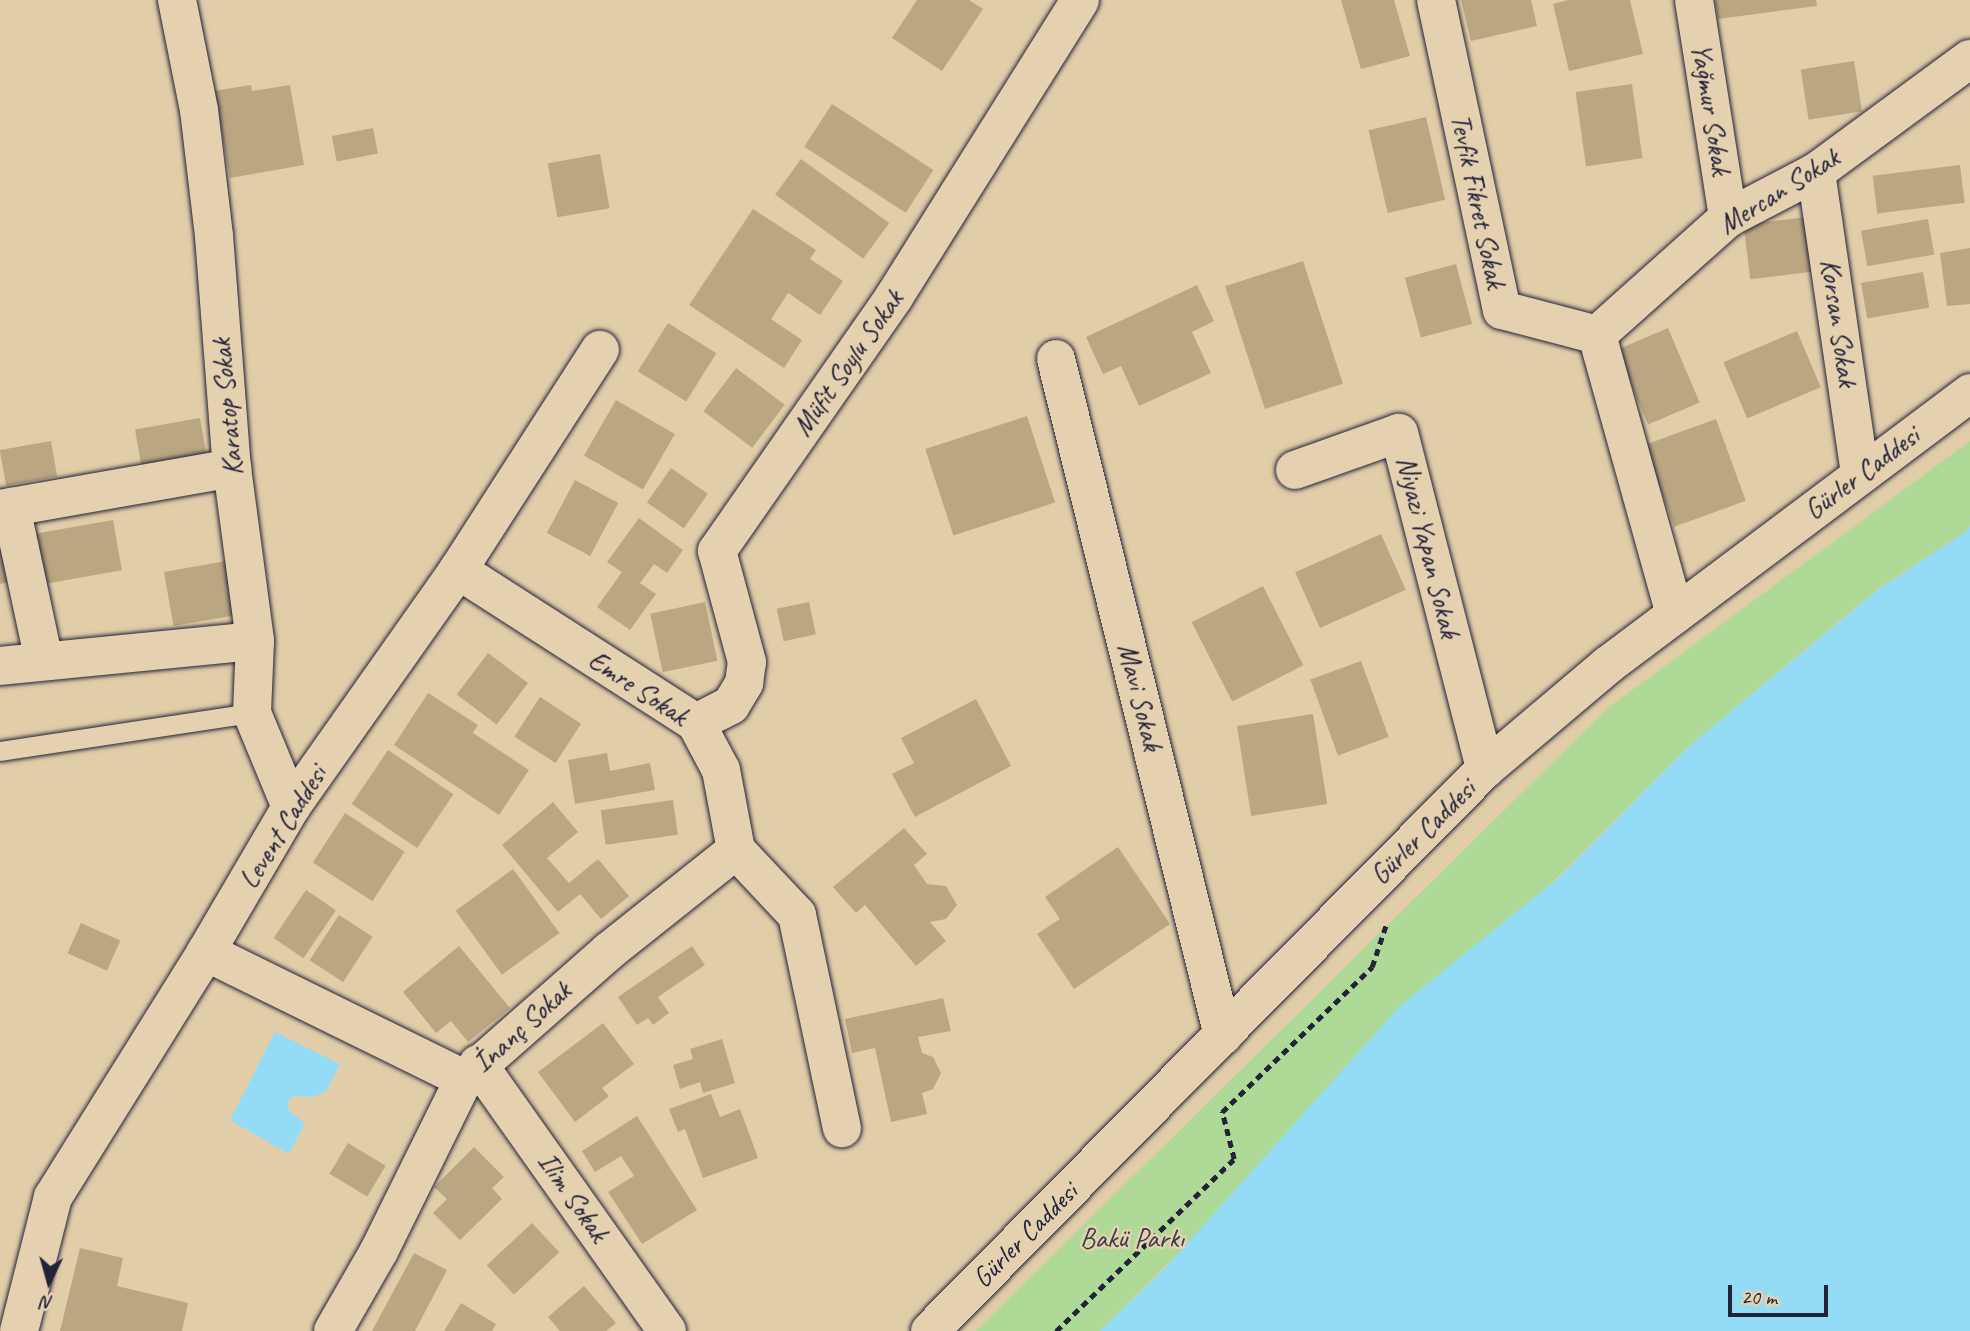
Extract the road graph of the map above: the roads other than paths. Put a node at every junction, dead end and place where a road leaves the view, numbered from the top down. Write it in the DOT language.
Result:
graph roads {
  1 [pos="177,0"];
  2 [pos="1080,0"];
  3 [pos="1436,0"];
  4 [pos="1693,0"];
  5 [pos="1970,59"];
  6 [pos="1816,172"];
  7 [pos="1728,218"];
  8 [pos="1597,335"];
  9 [pos="600,350"];
  10 [pos="1056,359"];
  11 [pos="1970,393"];
  12 [pos="232,468"];
  13 [pos="1295,470"];
  14 [pos="1860,474"];
  15 [pos="6,508"];
  16 [pos="458,570"];
  17 [pos="1675,614"];
  18 [pos="255,641"];
  19 [pos="44,661"];
  20 [pos="0,666"];
  21 [pos="252,713"];
  22 [pos="696,723"];
  23 [pos="0,751"];
  24 [pos="1485,769"];
  25 [pos="291,807"];
  26 [pos="736,850"];
  27 [pos="206,952"];
  28 [pos="1223,1035"];
  29 [pos="471,1071"];
  30 [pos="842,1128"];
  31 [pos="19,1331"];
  32 [pos="333,1331"];
  33 [pos="667,1331"];
  34 [pos="930,1331"];
  1 -- 12 [label="street, Karatop Sokak"];
  2 -- 22 [label="street, Müfit Soylu Sokak"];
  3 -- 8 [label="street, Tevfik Fikret Sokak"];
  4 -- 7 [label="street, Yağmur Sokak"];
  5 -- 6 [label="street, Mercan Sokak"];
  6 -- 7 [label="street, Mercan Sokak"];
  6 -- 14 [label="street, Korsan Sokak"];
  7 -- 8 [label="street, Mercan Sokak"];
  8 -- 17 [label="street"];
  9 -- 16 [label="street, Levent Caddesi"];
  10 -- 28 [label="street, Mavi Sokak"];
  11 -- 14 [label="street, Gürler Caddesi"];
  12 -- 15 [label="street"];
  12 -- 18 [label="street, Karatop Sokak"];
  13 -- 24 [label="street, Niyazi Yapan Sokak"];
  14 -- 17 [label="street, Gürler Caddesi"];
  15 -- 19 [label="street"];
  16 -- 22 [label="street, Emre Sokak"];
  16 -- 25 [label="street, Levent Caddesi"];
  17 -- 24 [label="street, Gürler Caddesi"];
  18 -- 19 [label="street"];
  18 -- 21 [label="street, Karatop Sokak"];
  19 -- 20 [label="street"];
  21 -- 23 [label="lane"];
  21 -- 25 [label="street, Karatop Sokak"];
  22 -- 26 [label="street, Emre Sokak"];
  24 -- 28 [label="street, Gürler Caddesi"];
  25 -- 27 [label="street, Levent Caddesi"];
  26 -- 29 [label="street, İnanç Sokak"];
  26 -- 30 [label="street"];
  27 -- 29 [label="street, Ilim Sokak"];
  27 -- 31 [label="street, Levent Caddesi"];
  28 -- 34 [label="street, Gürler Caddesi"];
  29 -- 32 [label="street, İnanç Sokak"];
  29 -- 33 [label="street, Ilim Sokak"];
}
